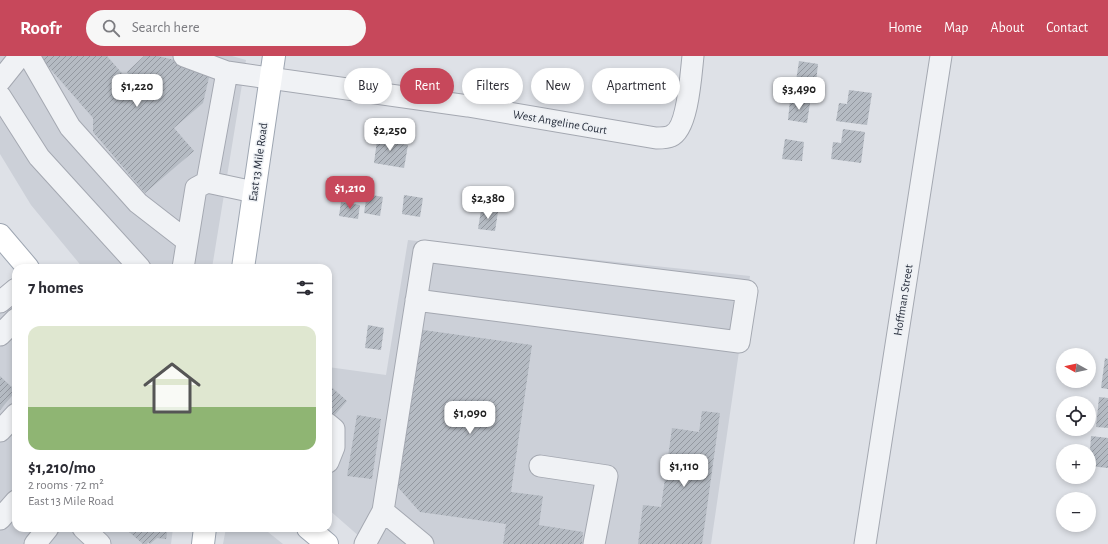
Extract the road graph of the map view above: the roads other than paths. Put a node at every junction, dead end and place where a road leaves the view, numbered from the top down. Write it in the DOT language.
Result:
graph roads {
  1 [pos="20,56"];
  2 [pos="29,56"];
  3 [pos="184,56"];
  4 [pos="274,56"];
  5 [pos="694,56"];
  6 [pos="941,56"];
  7 [pos="227,72"];
  8 [pos="270,79"];
  9 [pos="0,81"];
  10 [pos="0,96"];
  11 [pos="207,182"];
  12 [pos="254,192"];
  13 [pos="0,234"];
  14 [pos="187,241"];
  15 [pos="25,264"];
  16 [pos="136,264"];
  17 [pos="184,264"];
  18 [pos="244,264"];
  19 [pos="12,292"];
  20 [pos="416,300"];
  21 [pos="0,302"];
  22 [pos="12,323"];
  23 [pos="0,335"];
  24 [pos="12,418"];
  25 [pos="332,427"];
  26 [pos="0,431"];
  27 [pos="332,452"];
  28 [pos="540,466"];
  29 [pos="12,506"];
  30 [pos="383,511"];
  31 [pos="0,519"];
  32 [pos="44,532"];
  33 [pos="87,532"];
  34 [pos="204,532"];
  35 [pos="313,532"];
  36 [pos="325,543"];
  37 [pos="34,544"];
  38 [pos="100,544"];
  39 [pos="203,544"];
  40 [pos="365,544"];
  41 [pos="423,544"];
  42 [pos="594,544"];
  43 [pos="865,544"];
  1 -- 9 [label="street"];
  2 -- 14 [label="street"];
  3 -- 7 [label="street, West Angeline Court"];
  4 -- 8 [label="main road, East 13 Mile Road"];
  5 -- 8 [label="street, West Angeline Court"];
  6 -- 43 [label="street, Hoffman Street"];
  7 -- 8 [label="street, West Angeline Court"];
  7 -- 11 [label="street"];
  8 -- 12 [label="main road, East 13 Mile Road"];
  10 -- 16 [label="street"];
  11 -- 12 [label="street"];
  11 -- 14 [label="street"];
  12 -- 18 [label="main road, East 13 Mile Road"];
  13 -- 15 [label="main road"];
  14 -- 17 [label="street"];
  19 -- 21 [label="street"];
  20 -- 20 [label="street"];
  20 -- 30 [label="street"];
  22 -- 23 [label="street"];
  24 -- 26 [label="street"];
  25 -- 27 [label="street"];
  28 -- 42 [label="street"];
  29 -- 31 [label="street"];
  30 -- 40 [label="street"];
  30 -- 41 [label="street"];
  32 -- 37 [label="street"];
  33 -- 38 [label="street"];
  34 -- 39 [label="main road"];
  35 -- 36 [label="main road"];
}
